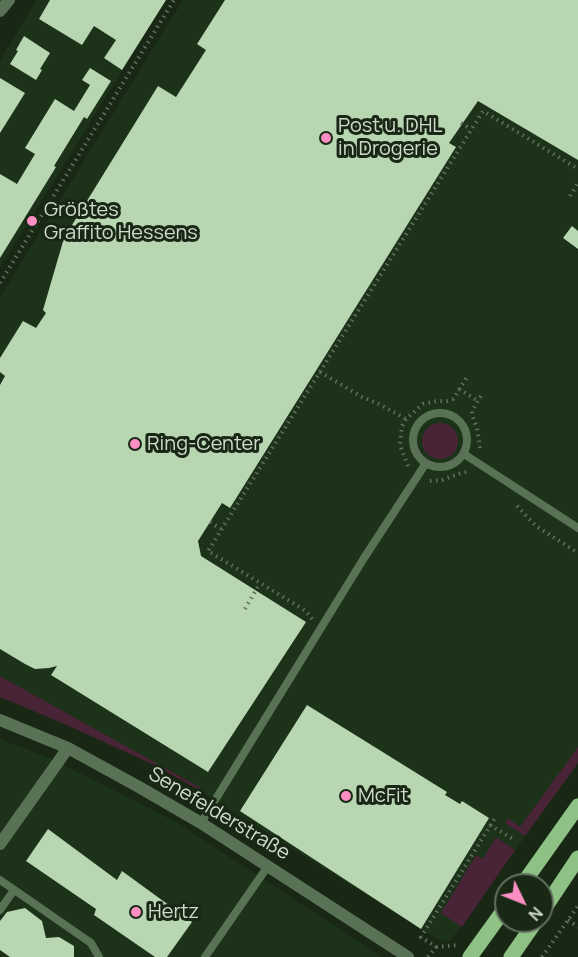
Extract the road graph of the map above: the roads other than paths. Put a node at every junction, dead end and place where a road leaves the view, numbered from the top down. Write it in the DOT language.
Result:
graph roads {
  1 [pos="9,0"];
  2 [pos="0,12"];
  3 [pos="464,454"];
  4 [pos="426,463"];
  5 [pos="578,528"];
  6 [pos="0,720"];
  7 [pos="68,748"];
  8 [pos="578,806"];
  9 [pos="201,823"];
  10 [pos="0,844"];
  11 [pos="578,858"];
  12 [pos="268,866"];
  13 [pos="531,873"];
  14 [pos="0,880"];
  15 [pos="14,890"];
  16 [pos="554,894"];
  17 [pos="0,910"];
  18 [pos="494,924"];
  19 [pos="528,933"];
  20 [pos="99,957"];
  21 [pos="205,957"];
  22 [pos="408,957"];
  23 [pos="471,957"];
  24 [pos="511,957"];
  1 -- 2 [label="street"];
  3 -- 4 [label="lane"];
  3 -- 4 [label="lane"];
  3 -- 5 [label="lane"];
  4 -- 9 [label="lane"];
  6 -- 7 [label="street, Senefelderstraße"];
  7 -- 9 [label="street, Senefelderstraße"];
  7 -- 10 [label="street"];
  8 -- 13 [label="main road"];
  9 -- 12 [label="street, Senefelderstraße"];
  11 -- 16 [label="main road"];
  12 -- 21 [label="lane"];
  12 -- 22 [label="street, Senefelderstraße"];
  14 -- 15 [label="lane"];
  15 -- 17 [label="lane"];
  15 -- 20 [label="lane"];
  18 -- 23 [label="main road"];
  19 -- 24 [label="main road"];
}
